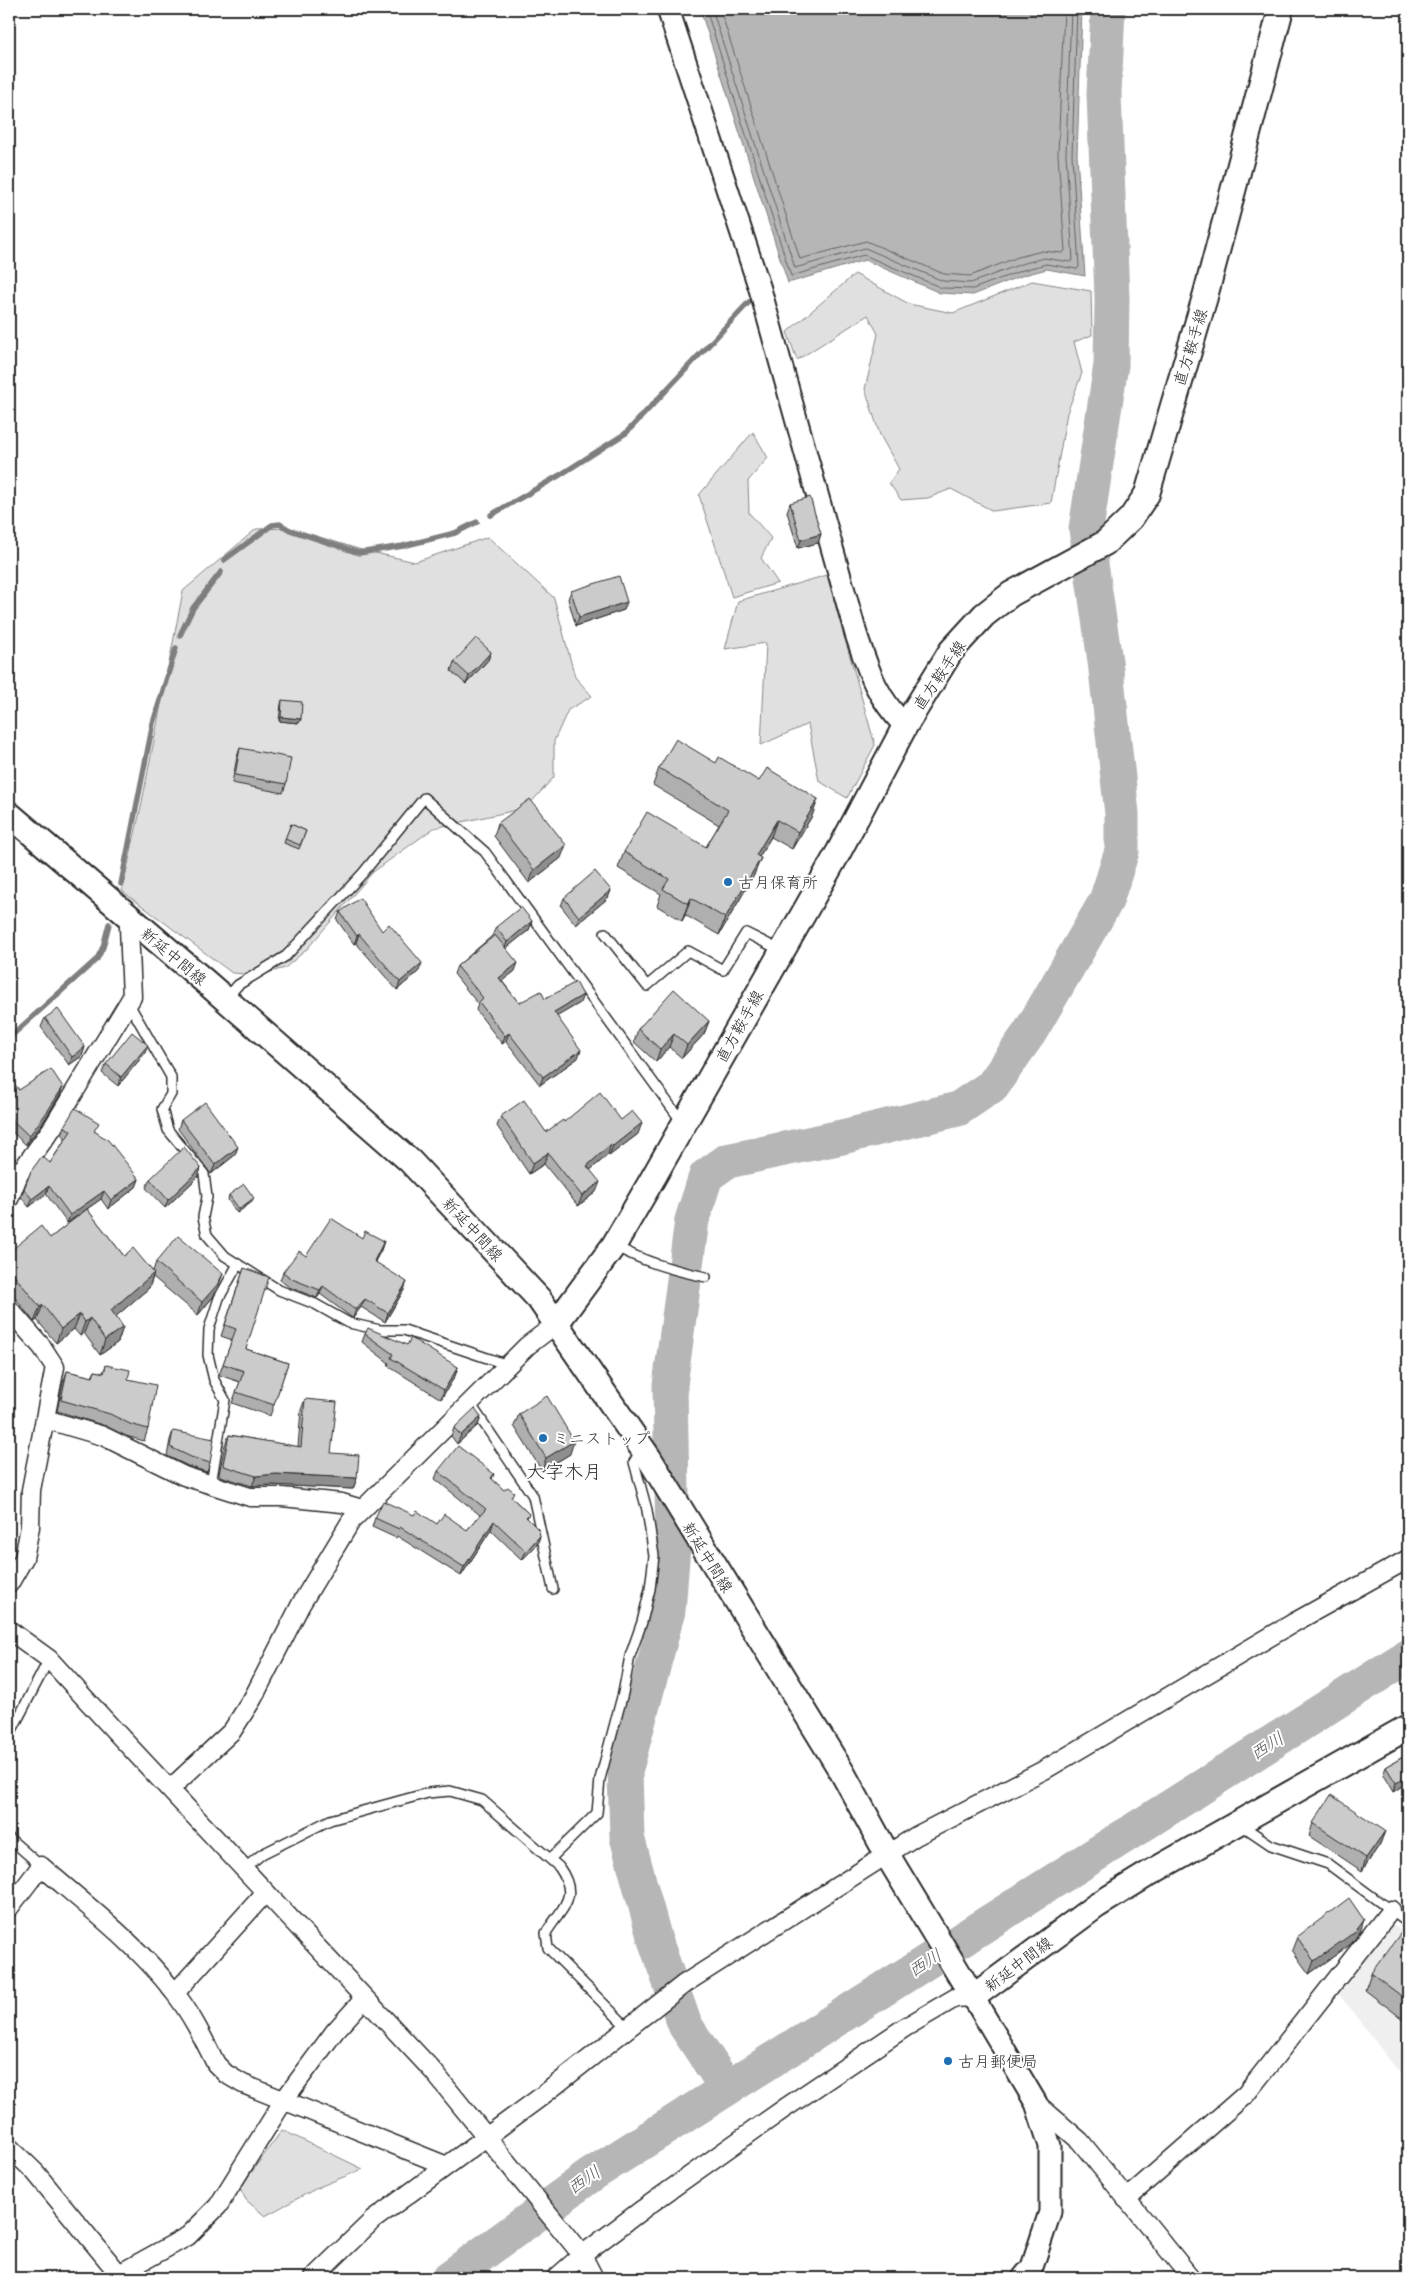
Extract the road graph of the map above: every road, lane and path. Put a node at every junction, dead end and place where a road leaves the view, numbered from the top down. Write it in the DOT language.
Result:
graph roads {
  1 [pos="668,9"];
  2 [pos="1281,9"];
  3 [pos="905,726"];
  4 [pos="9,814"];
  5 [pos="131,920"];
  6 [pos="605,933"];
  7 [pos="782,951"];
  8 [pos="226,1000"];
  9 [pos="129,1004"];
  10 [pos="684,1124"];
  11 [pos="9,1159"];
  12 [pos="20,1174"];
  13 [pos="9,1199"];
  14 [pos="614,1245"];
  15 [pos="238,1264"];
  16 [pos="706,1277"];
  17 [pos="9,1309"];
  18 [pos="556,1324"];
  19 [pos="508,1365"];
  20 [pos="470,1403"];
  21 [pos="45,1419"];
  22 [pos="645,1454"];
  23 [pos="211,1484"];
  24 [pos="362,1509"];
  25 [pos="1408,1559"];
  26 [pos="9,1584"];
  27 [pos="553,1589"];
  28 [pos="9,1630"];
  29 [pos="49,1659"];
  30 [pos="1408,1727"];
  31 [pos="9,1736"];
  32 [pos="170,1789"];
  33 [pos="1240,1824"];
  34 [pos="9,1838"];
  35 [pos="890,1858"];
  36 [pos="550,1859"];
  37 [pos="41,1866"];
  38 [pos="244,1869"];
  39 [pos="266,1892"];
  40 [pos="9,1908"];
  41 [pos="1390,1910"];
  42 [pos="1408,1923"];
  43 [pos="175,1993"];
  44 [pos="974,1997"];
  45 [pos="364,1999"];
  46 [pos="627,2027"];
  47 [pos="284,2100"];
  48 [pos="1036,2103"];
  49 [pos="491,2141"];
  50 [pos="9,2147"];
  51 [pos="447,2166"];
  52 [pos="1126,2199"];
  53 [pos="582,2255"];
  54 [pos="120,2276"];
  55 [pos="313,2278"];
  56 [pos="556,2278"];
  57 [pos="594,2278"];
  58 [pos="1023,2278"];
  59 [pos="1191,2278"];
  1 -- 3 [label="street"];
  2 -- 3 [label="main road, 直方鞍手線"];
  3 -- 7 [label="main road, 直方鞍手線"];
  4 -- 5 [label="main road, 新延中間線"];
  5 -- 8 [label="main road, 新延中間線"];
  5 -- 9 [label="street"];
  6 -- 7 [label="lane"];
  7 -- 10 [label="main road, 直方鞍手線"];
  8 -- 10 [label="lane"];
  8 -- 18 [label="main road, 新延中間線"];
  9 -- 12 [label="street"];
  9 -- 15 [label="lane"];
  10 -- 14 [label="main road, 直方鞍手線"];
  11 -- 12 [label="lane"];
  12 -- 13 [label="street"];
  14 -- 16 [label="lane"];
  14 -- 18 [label="main road, 直方鞍手線"];
  15 -- 19 [label="lane"];
  15 -- 23 [label="lane"];
  17 -- 21 [label="street"];
  18 -- 19 [label="street"];
  18 -- 22 [label="main road, 新延中間線"];
  19 -- 20 [label="street"];
  20 -- 24 [label="street"];
  20 -- 27 [label="lane"];
  21 -- 23 [label="street"];
  21 -- 26 [label="street"];
  22 -- 35 [label="main road, 新延中間線"];
  22 -- 36 [label="lane"];
  23 -- 24 [label="street"];
  24 -- 32 [label="street"];
  25 -- 35 [label="street"];
  28 -- 29 [label="street"];
  29 -- 31 [label="lane"];
  29 -- 32 [label="street"];
  30 -- 33 [label="main road, 新延中間線"];
  32 -- 38 [label="street"];
  33 -- 41 [label="lane"];
  33 -- 44 [label="main road, 新延中間線"];
  34 -- 37 [label="lane"];
  35 -- 44 [label="main road, 新延中間線"];
  35 -- 46 [label="street"];
  36 -- 38 [label="lane"];
  36 -- 46 [label="lane"];
  37 -- 40 [label="street"];
  37 -- 43 [label="street"];
  38 -- 39 [label="street"];
  39 -- 43 [label="street"];
  39 -- 45 [label="street"];
  41 -- 42 [label="lane"];
  41 -- 52 [label="street"];
  43 -- 47 [label="street"];
  44 -- 48 [label="street"];
  44 -- 53 [label="street"];
  45 -- 47 [label="street"];
  45 -- 49 [label="street"];
  46 -- 49 [label="street"];
  47 -- 51 [label="street"];
  47 -- 54 [label="street"];
  48 -- 52 [label="street"];
  48 -- 58 [label="street"];
  49 -- 51 [label="street"];
  49 -- 53 [label="street"];
  50 -- 54 [label="street"];
  51 -- 55 [label="street"];
  52 -- 59 [label="street"];
  53 -- 56 [label="street"];
  53 -- 57 [label="street"];
}
